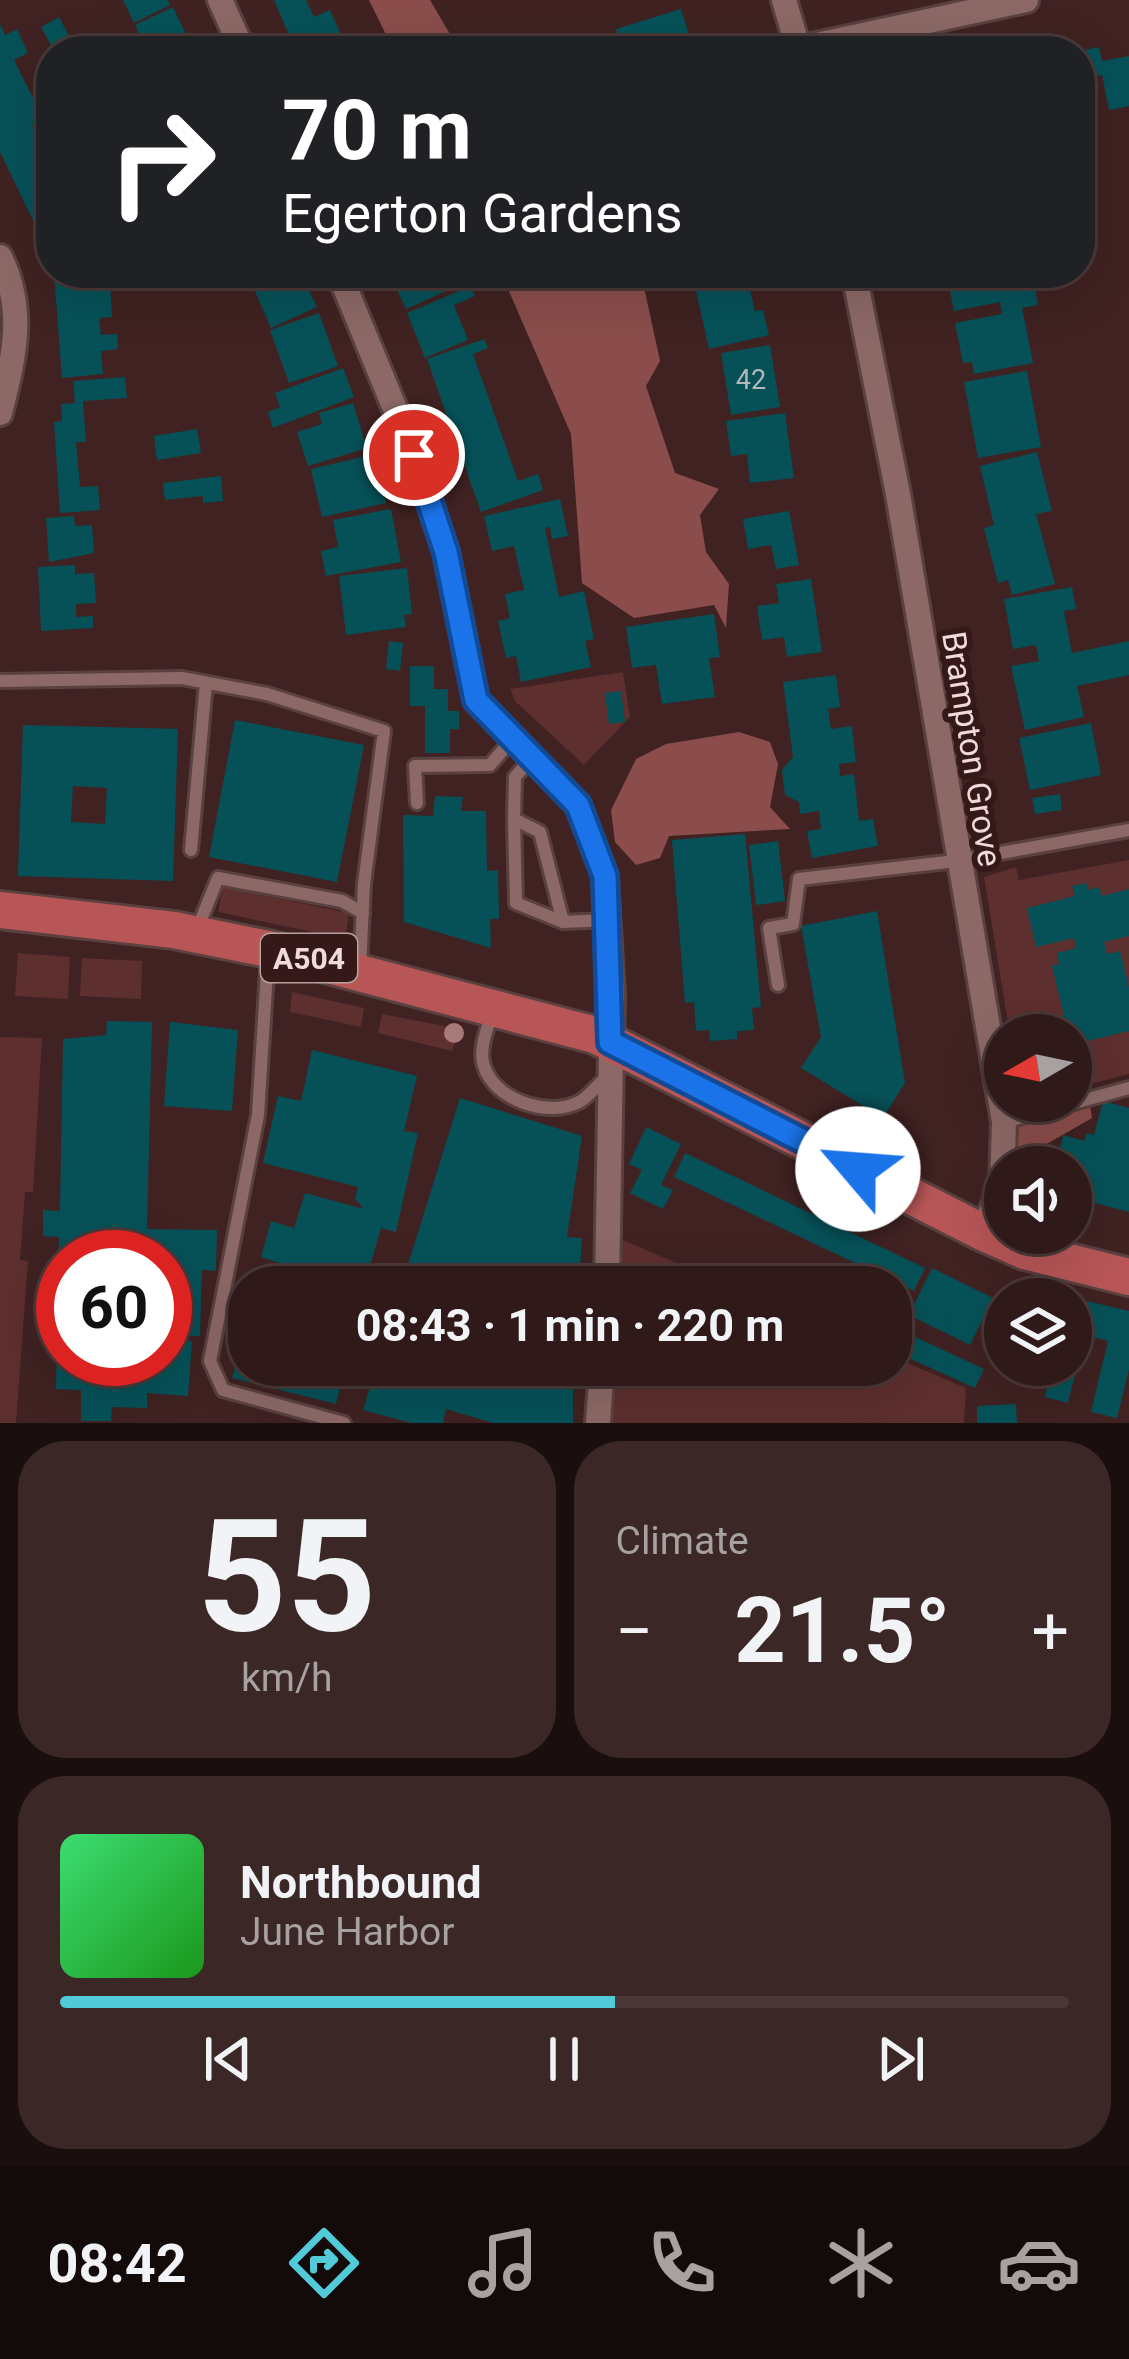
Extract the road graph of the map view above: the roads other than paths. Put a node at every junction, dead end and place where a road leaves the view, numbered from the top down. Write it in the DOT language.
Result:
graph roads {
  1 [pos="220,0"];
  2 [pos="784,0"];
  3 [pos="1026,0"];
  4 [pos="236,36"];
  5 [pos="795,36"];
  6 [pos="863,36"];
  7 [pos="0,257"];
  8 [pos="346,288"];
  9 [pos="857,288"];
  10 [pos="8,291"];
  11 [pos="0,413"];
  12 [pos="0,681"];
  13 [pos="206,682"];
  14 [pos="510,742"];
  15 [pos="530,760"];
  16 [pos="417,803"];
  17 [pos="514,819"];
  18 [pos="1129,830"];
  19 [pos="191,850"];
  20 [pos="956,861"];
  21 [pos="0,910"];
  22 [pos="363,913"];
  23 [pos="609,920"];
  24 [pos="563,922"];
  25 [pos="196,934"];
  26 [pos="268,949"];
  27 [pos="360,969"];
  28 [pos="778,985"];
  29 [pos="494,1006"];
  30 [pos="984,1014"];
  31 [pos="609,1059"];
  32 [pos="1129,1088"];
  33 [pos="1092,1098"];
  34 [pos="1004,1122"];
  35 [pos="982,1232"];
  36 [pos="607,1266"];
  37 [pos="1129,1276"];
  38 [pos="601,1386"];
  39 [pos="344,1423"];
  40 [pos="598,1423"];
  1 -- 4 [label="street"];
  2 -- 5 [label="street"];
  3 -- 6 [label="street"];
  7 -- 10 [label="street"];
  8 -- 14 [label="street"];
  9 -- 20 [label="street, Brampton Grove"];
  10 -- 11 [label="street"];
  12 -- 13 [label="lane"];
  13 -- 19 [label="lane"];
  13 -- 22 [label="lane"];
  14 -- 15 [label="street"];
  14 -- 16 [label="lane"];
  15 -- 17 [label="lane"];
  15 -- 23 [label="street"];
  17 -- 24 [label="lane"];
  17 -- 24 [label="lane"];
  18 -- 20 [label="lane"];
  20 -- 28 [label="lane"];
  20 -- 30 [label="street, Brampton Grove"];
  21 -- 25 [label="main road, A504"];
  22 -- 25 [label="lane"];
  22 -- 27 [label="lane"];
  23 -- 24 [label="lane"];
  23 -- 31 [label="street"];
  25 -- 26 [label="main road, A504"];
  26 -- 27 [label="main road, A504"];
  26 -- 39 [label="lane"];
  27 -- 29 [label="main road, A504"];
  29 -- 31 [label="main road, A504"];
  29 -- 31 [label="lane"];
  31 -- 35 [label="main road, A504"];
  31 -- 36 [label="street"];
  32 -- 33 [label="lane"];
  34 -- 35 [label="street, Brampton Grove"];
  35 -- 37 [label="main road, A504"];
  38 -- 40 [label="street"];
}
